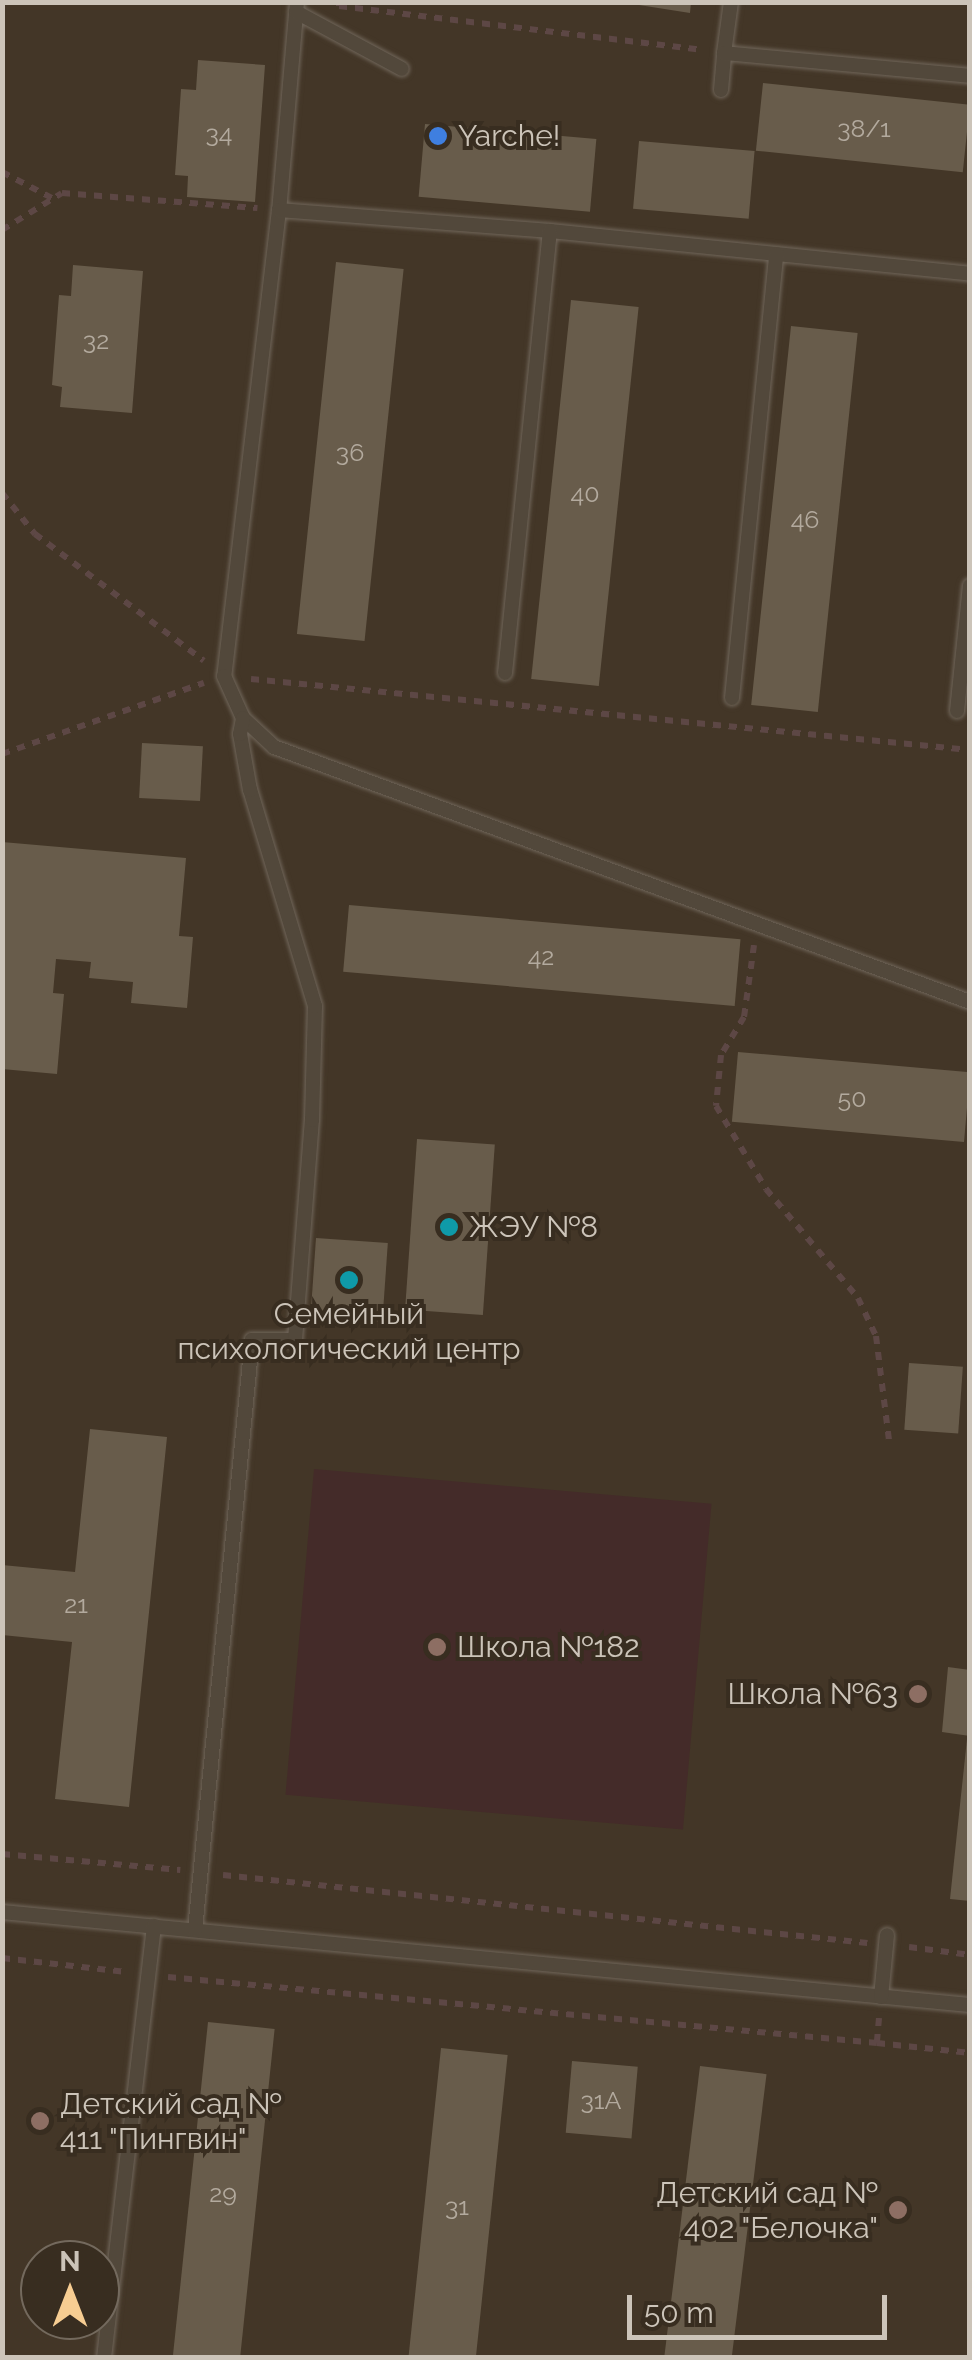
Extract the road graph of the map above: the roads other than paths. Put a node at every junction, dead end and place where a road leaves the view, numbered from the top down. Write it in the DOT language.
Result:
graph roads {
  1 [pos="731,2"];
  2 [pos="297,7"];
  3 [pos="724,53"];
  4 [pos="402,69"];
  5 [pos="970,76"];
  6 [pos="720,90"];
  7 [pos="278,210"];
  8 [pos="550,230"];
  9 [pos="776,254"];
  10 [pos="970,274"];
  11 [pos="970,586"];
  12 [pos="505,673"];
  13 [pos="732,698"];
  14 [pos="957,711"];
  15 [pos="242,718"];
  16 [pos="970,1002"];
  17 [pos="2,1912"];
  18 [pos="154,1926"];
  19 [pos="195,1930"];
  20 [pos="886,1940"];
  21 [pos="881,1997"];
  22 [pos="970,2005"];
  23 [pos="104,2358"];
  1 -- 3 [label="lane"];
  2 -- 4 [label="lane"];
  2 -- 7 [label="lane"];
  3 -- 5 [label="lane"];
  3 -- 6 [label="lane"];
  7 -- 8 [label="lane"];
  7 -- 15 [label="lane"];
  8 -- 9 [label="lane"];
  8 -- 12 [label="lane"];
  9 -- 10 [label="lane"];
  9 -- 13 [label="lane"];
  11 -- 14 [label="lane"];
  15 -- 16 [label="lane"];
  15 -- 19 [label="lane"];
  17 -- 18 [label="lane"];
  18 -- 19 [label="lane"];
  18 -- 23 [label="lane"];
  19 -- 21 [label="lane"];
  20 -- 21 [label="lane"];
  21 -- 22 [label="lane"];
}
